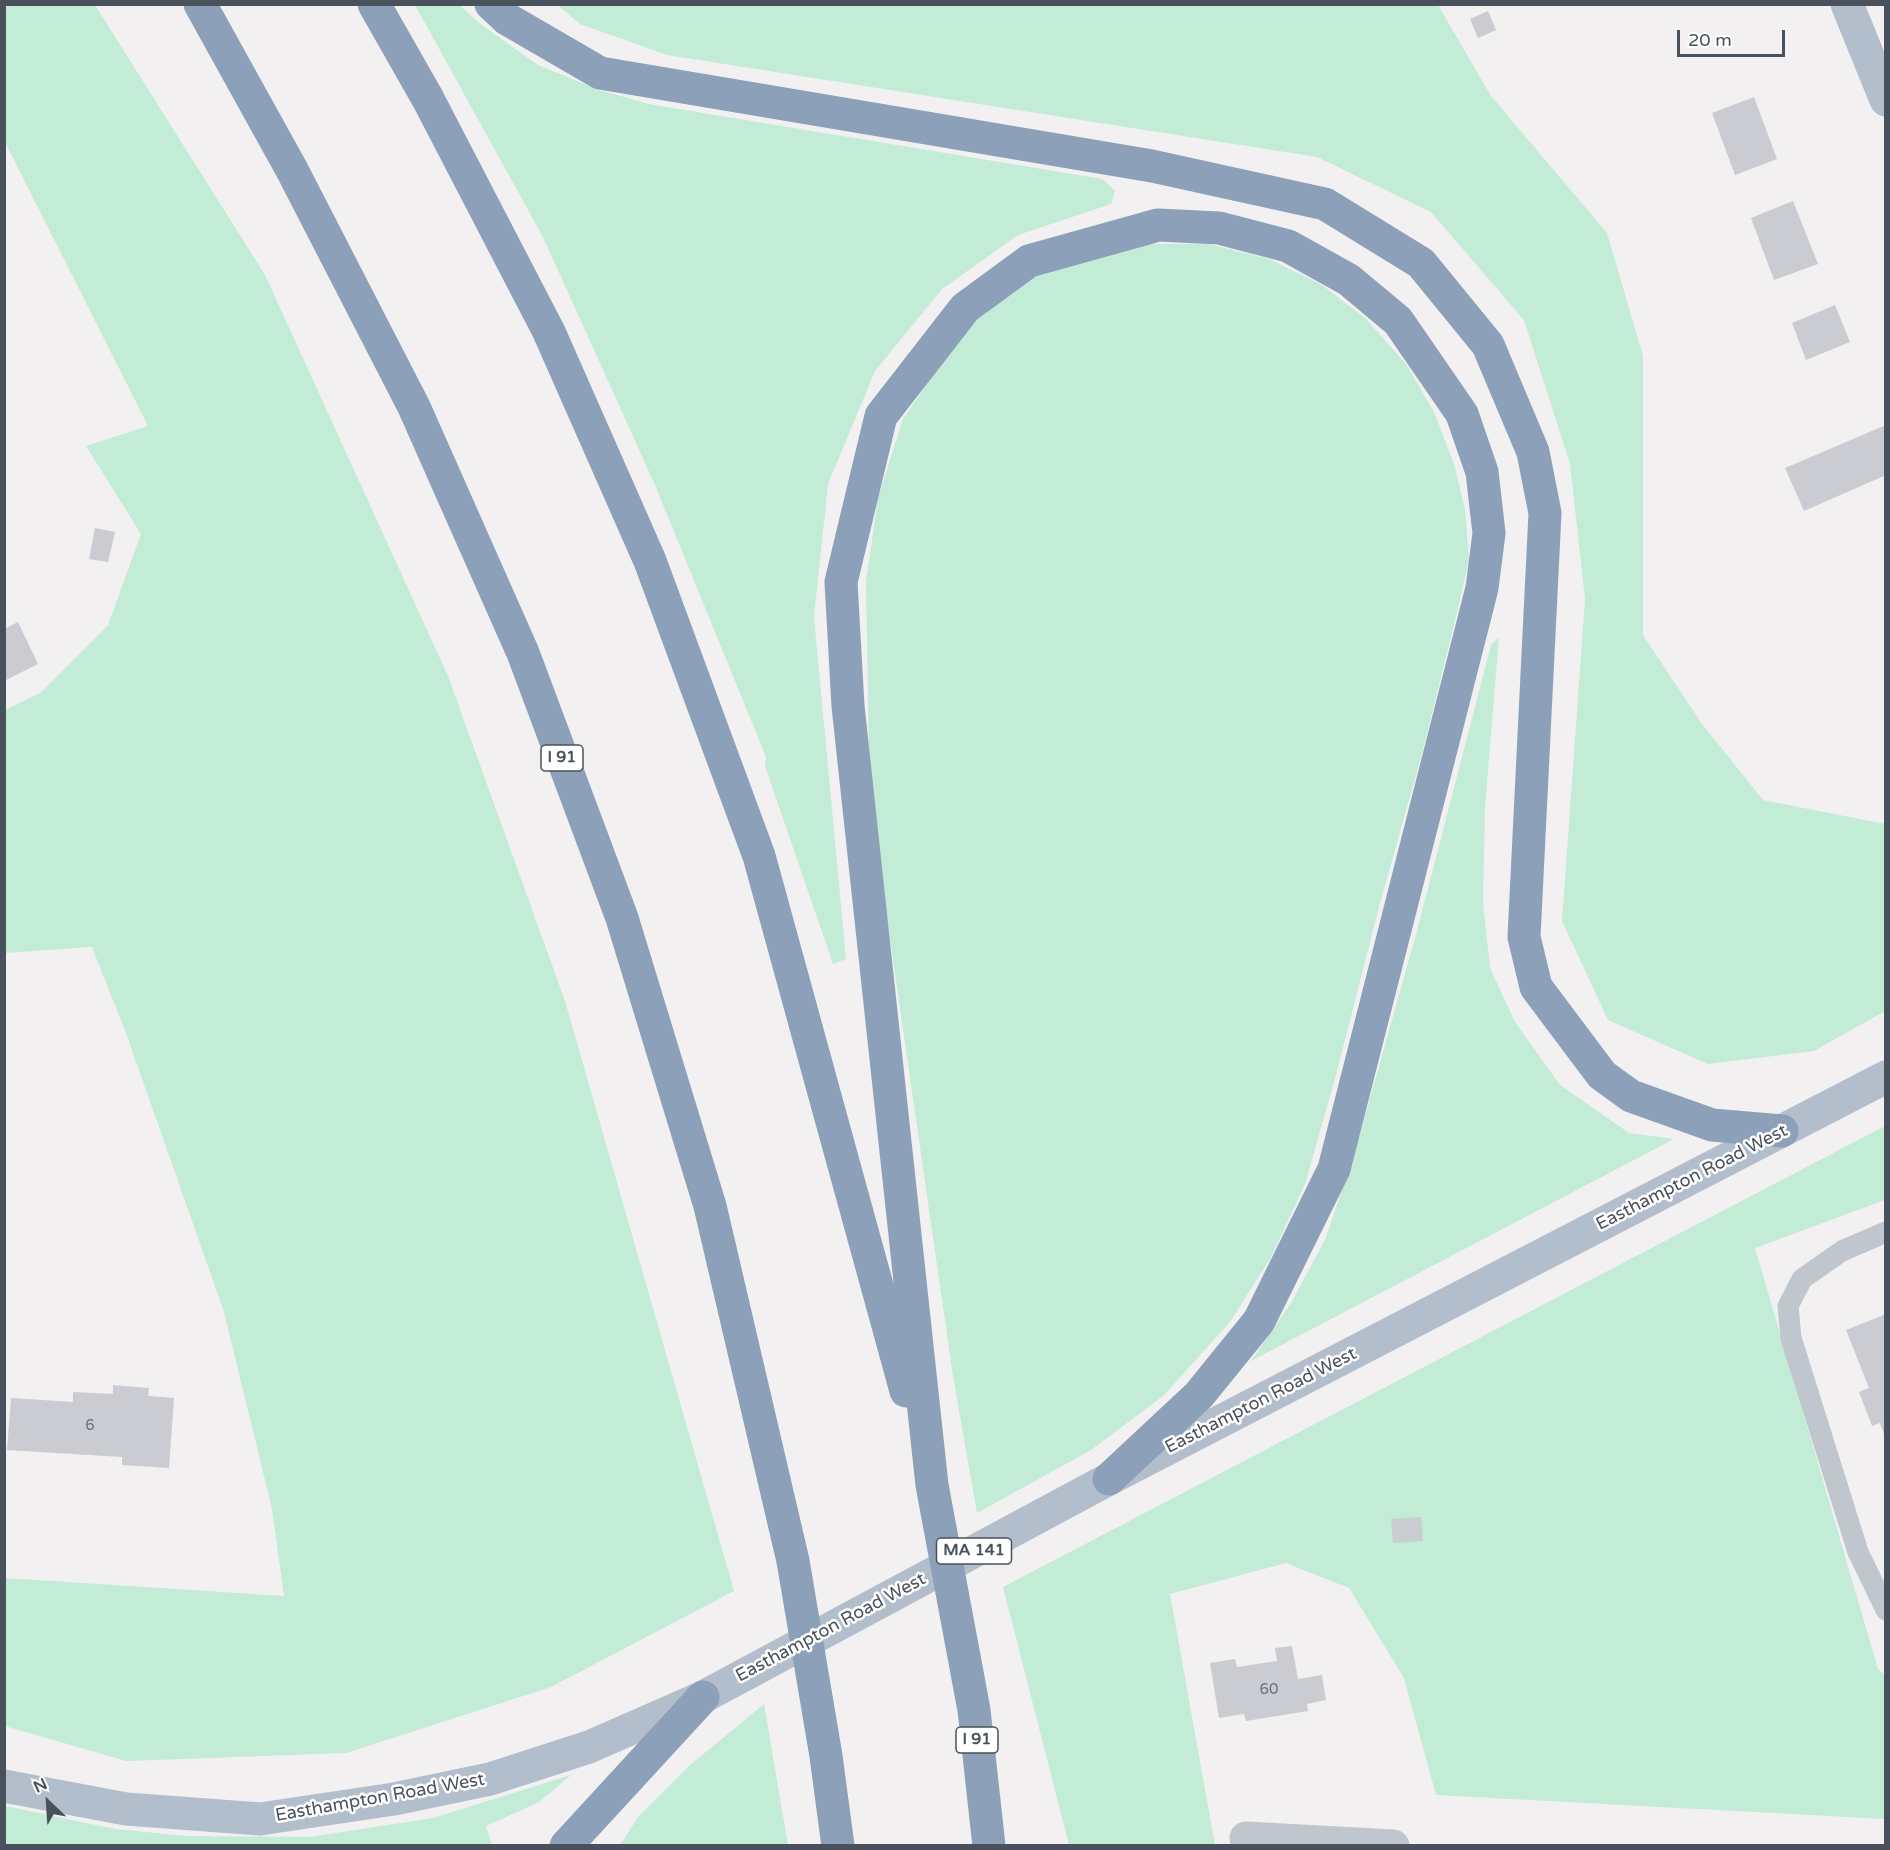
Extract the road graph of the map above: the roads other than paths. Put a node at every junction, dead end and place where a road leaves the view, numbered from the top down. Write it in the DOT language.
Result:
graph roads {
  1 [pos="200,4"];
  2 [pos="374,4"];
  3 [pos="491,4"];
  4 [pos="1847,4"];
  5 [pos="1886,100"];
  6 [pos="1886,1077"];
  7 [pos="1782,1131"];
  8 [pos="1886,1232"];
  9 [pos="1109,1479"];
  10 [pos="932,1485"];
  11 [pos="1886,1610"];
  12 [pos="703,1697"];
  13 [pos="4,1786"];
  14 [pos="1246,1838"];
  15 [pos="566,1845"];
  16 [pos="838,1845"];
  17 [pos="989,1845"];
  18 [pos="1393,1845"];
  1 -- 16 [label="highway, I 91"];
  2 -- 10 [label="highway, I 91"];
  3 -- 7 [label="highway"];
  4 -- 5 [label="main road"];
  6 -- 7 [label="main road, Easthampton Road West / MA 141"];
  7 -- 9 [label="main road, Easthampton Road West / MA 141"];
  8 -- 11 [label="lane"];
  9 -- 10 [label="highway"];
  9 -- 12 [label="main road, Easthampton Road West / MA 141"];
  10 -- 17 [label="highway, I 91"];
  12 -- 13 [label="main road, Easthampton Road West / MA 141"];
  12 -- 15 [label="highway"];
  14 -- 18 [label="street"];
}
